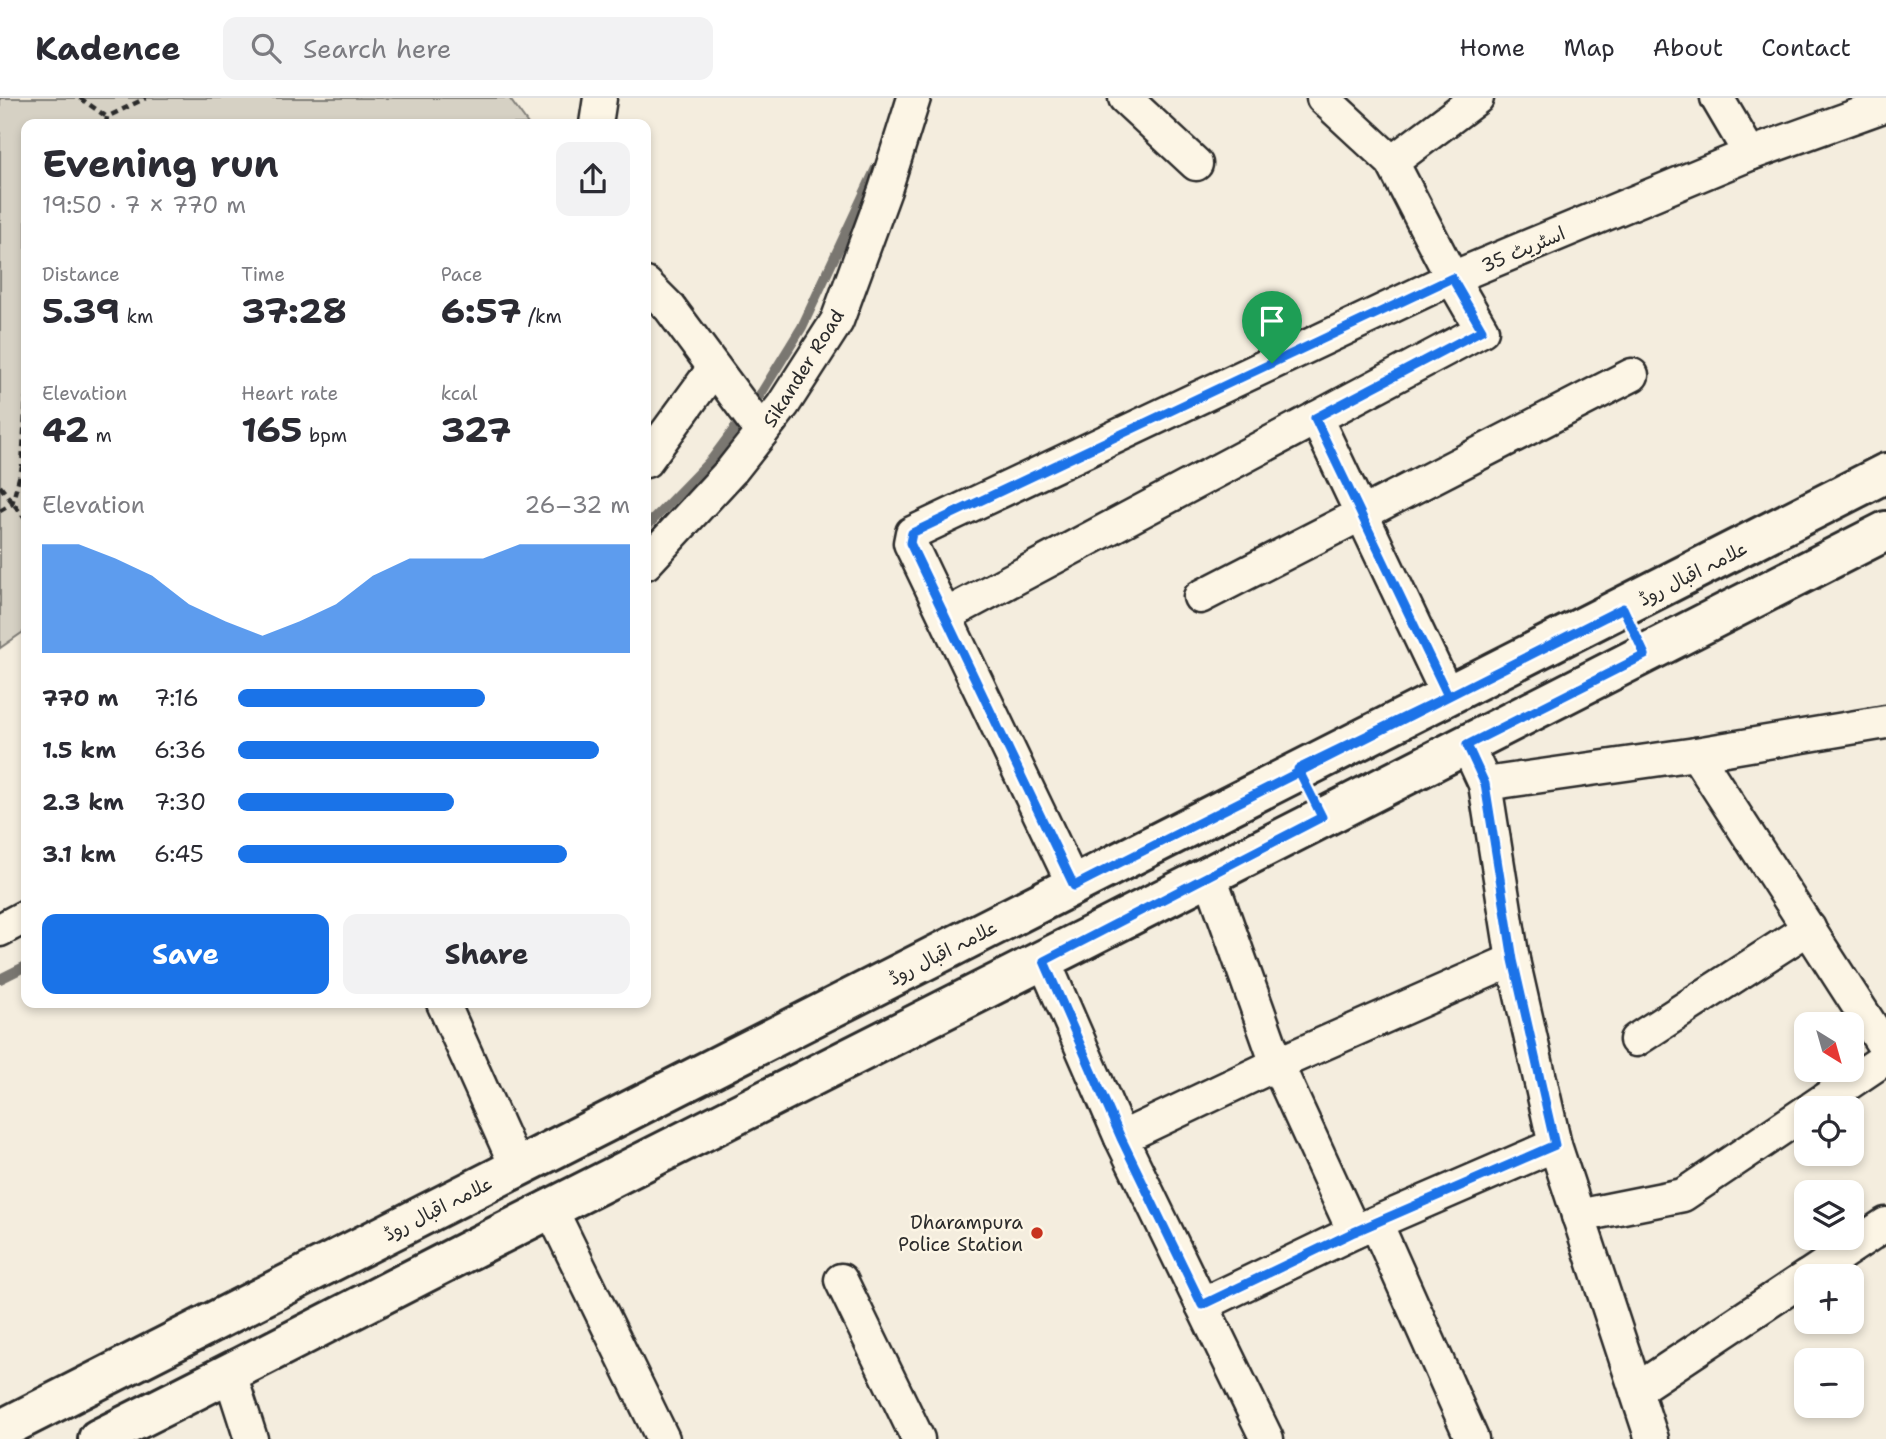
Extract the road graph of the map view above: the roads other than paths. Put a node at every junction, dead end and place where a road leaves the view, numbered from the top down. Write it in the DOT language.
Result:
graph roads {
  1 [pos="600,98"];
  2 [pos="914,98"];
  3 [pos="1125,98"];
  4 [pos="1323,98"];
  5 [pos="1477,98"];
  6 [pos="1717,98"];
  7 [pos="1882,114"];
  8 [pos="597,119"];
  9 [pos="1750,154"];
  10 [pos="1392,162"];
  11 [pos="1196,164"];
  12 [pos="1452,278"];
  13 [pos="651,289"];
  14 [pos="714,368"];
  15 [pos="1632,375"];
  16 [pos="1315,418"];
  17 [pos="762,432"];
  18 [pos="651,454"];
  19 [pos="1886,473"];
  20 [pos="1362,514"];
  21 [pos="1886,531"];
  22 [pos="651,558"];
  23 [pos="1200,597"];
  24 [pos="1623,608"];
  25 [pos="946,615"];
  26 [pos="1645,655"];
  27 [pos="1448,696"];
  28 [pos="1886,722"];
  29 [pos="1467,745"];
  30 [pos="1696,754"];
  31 [pos="1298,769"];
  32 [pos="1485,784"];
  33 [pos="1322,817"];
  34 [pos="1210,876"];
  35 [pos="1074,886"];
  36 [pos="21,919"];
  37 [pos="1809,928"];
  38 [pos="0,930"];
  39 [pos="1513,960"];
  40 [pos="1044,961"];
  41 [pos="445,1008"];
  42 [pos="1636,1040"];
  43 [pos="1886,1049"];
  44 [pos="1886,1058"];
  45 [pos="1278,1064"];
  46 [pos="1830,1096"];
  47 [pos="1794,1120"];
  48 [pos="1121,1138"];
  49 [pos="1555,1145"];
  50 [pos="517,1168"];
  51 [pos="551,1209"];
  52 [pos="1578,1216"];
  53 [pos="1886,1224"];
  54 [pos="1365,1227"];
  55 [pos="1826,1264"];
  56 [pos="841,1280"];
  57 [pos="1794,1286"];
  58 [pos="1202,1305"];
  59 [pos="230,1374"];
  60 [pos="1636,1390"];
  61 [pos="69,1395"];
  62 [pos="0,1430"];
  63 [pos="96,1439"];
  64 [pos="251,1439"];
  65 [pos="663,1439"];
  66 [pos="918,1439"];
  67 [pos="1267,1439"];
  68 [pos="1472,1439"];
  69 [pos="1652,1439"];
  1 -- 8 [label="street"];
  2 -- 17 [label="street, Sikander Road"];
  3 -- 11 [label="street"];
  4 -- 10 [label="street"];
  5 -- 10 [label="street"];
  6 -- 9 [label="street"];
  7 -- 9 [label="street, اسٹریٹ 35"];
  9 -- 12 [label="street, اسٹریٹ 35"];
  10 -- 12 [label="street"];
  12 -- 16 [label="street"];
  12 -- 25 [label="street, اسٹریٹ 35"];
  13 -- 14 [label="street"];
  14 -- 17 [label="street"];
  14 -- 18 [label="street"];
  15 -- 20 [label="street"];
  16 -- 20 [label="street"];
  16 -- 25 [label="street"];
  17 -- 22 [label="street, Sikander Road"];
  19 -- 24 [label="main road, علامہ اقبال روڈ"];
  20 -- 23 [label="street"];
  20 -- 27 [label="street"];
  21 -- 26 [label="main road"];
  24 -- 26 [label="main road"];
  24 -- 27 [label="main road, علامہ اقبال روڈ"];
  25 -- 35 [label="street"];
  26 -- 29 [label="main road"];
  27 -- 31 [label="main road, علامہ اقبال روڈ"];
  28 -- 30 [label="street"];
  29 -- 32 [label="street"];
  29 -- 33 [label="main road"];
  30 -- 32 [label="street"];
  30 -- 37 [label="street"];
  31 -- 33 [label="main road"];
  31 -- 35 [label="main road, علامہ اقبال روڈ"];
  32 -- 39 [label="street"];
  33 -- 34 [label="main road"];
  34 -- 40 [label="main road"];
  34 -- 45 [label="street"];
  35 -- 50 [label="main road, علامہ اقبال روڈ"];
  36 -- 38 [label="street"];
  37 -- 42 [label="street"];
  37 -- 43 [label="street"];
  39 -- 45 [label="street"];
  39 -- 49 [label="street"];
  40 -- 48 [label="street"];
  40 -- 51 [label="main road"];
  41 -- 50 [label="street"];
  44 -- 46 [label="street"];
  45 -- 48 [label="street"];
  45 -- 54 [label="street"];
  47 -- 52 [label="street"];
  48 -- 58 [label="street"];
  49 -- 52 [label="street"];
  49 -- 54 [label="street"];
  50 -- 61 [label="main road, علامہ اقبال روڈ"];
  51 -- 59 [label="main road"];
  51 -- 65 [label="street"];
  52 -- 60 [label="street"];
  53 -- 55 [label="street"];
  54 -- 58 [label="street"];
  54 -- 68 [label="street"];
  56 -- 66 [label="street"];
  57 -- 60 [label="street"];
  58 -- 67 [label="street"];
  59 -- 63 [label="main road"];
  59 -- 64 [label="street"];
  60 -- 69 [label="street"];
  61 -- 62 [label="main road, علامہ اقبال روڈ"];
  61 -- 63 [label="main road"];
}
